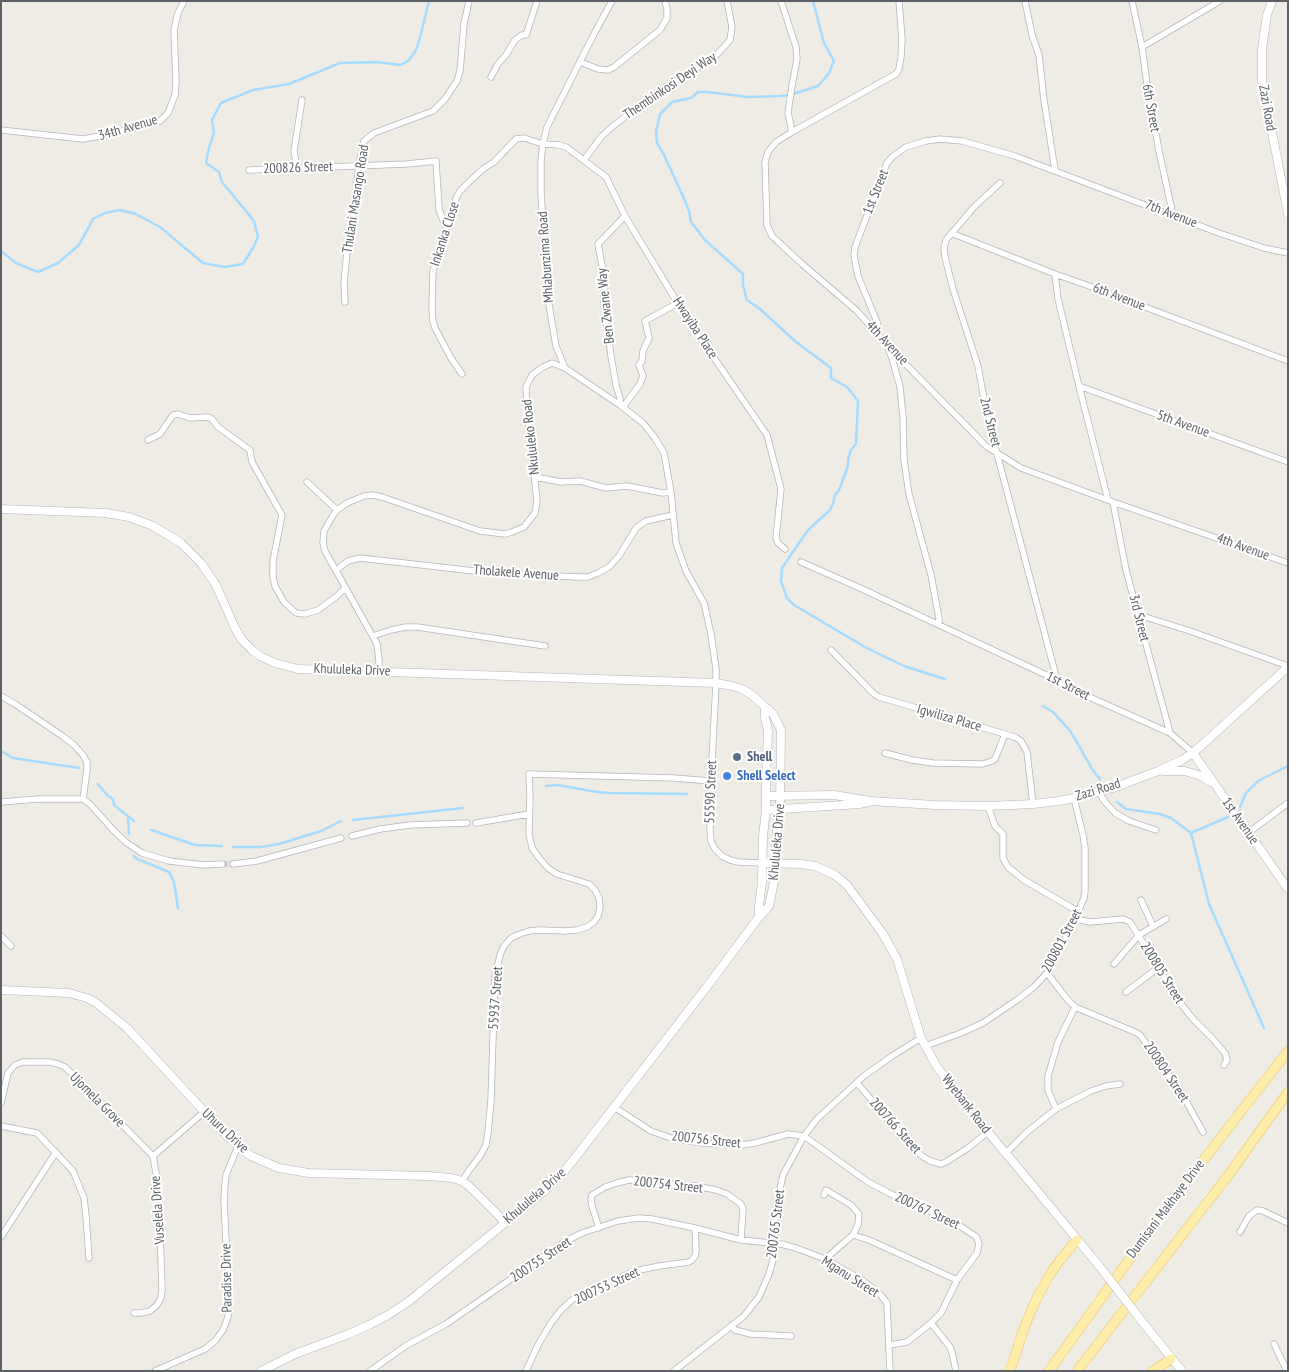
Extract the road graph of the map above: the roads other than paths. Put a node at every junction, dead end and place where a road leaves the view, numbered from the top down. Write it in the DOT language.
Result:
graph roads {
  1 [pos="184,1"];
  2 [pos="468,1"];
  3 [pos="537,1"];
  4 [pos="612,1"];
  5 [pos="665,1"];
  6 [pos="727,1"];
  7 [pos="781,1"];
  8 [pos="899,1"];
  9 [pos="1025,1"];
  10 [pos="1132,1"];
  11 [pos="1220,1"];
  12 [pos="1272,1"];
  13 [pos="1142,47"];
  14 [pos="580,62"];
  15 [pos="491,77"];
  16 [pos="302,100"];
  17 [pos="1,130"];
  18 [pos="792,132"];
  19 [pos="542,144"];
  20 [pos="584,160"];
  21 [pos="359,166"];
  22 [pos="298,168"];
  23 [pos="250,170"];
  24 [pos="1055,170"];
  25 [pos="1000,183"];
  26 [pos="1288,214"];
  27 [pos="1173,215"];
  28 [pos="625,216"];
  29 [pos="448,227"];
  30 [pos="951,233"];
  31 [pos="1288,253"];
  32 [pos="1055,274"];
  33 [pos="345,302"];
  34 [pos="678,303"];
  35 [pos="878,334"];
  36 [pos="886,344"];
  37 [pos="1288,361"];
  38 [pos="566,368"];
  39 [pos="462,374"];
  40 [pos="1079,386"];
  41 [pos="621,406"];
  42 [pos="148,440"];
  43 [pos="998,454"];
  44 [pos="1288,462"];
  45 [pos="536,477"];
  46 [pos="307,482"];
  47 [pos="671,492"];
  48 [pos="1111,501"];
  49 [pos="1,509"];
  50 [pos="337,510"];
  51 [pos="673,515"];
  52 [pos="785,549"];
  53 [pos="801,562"];
  54 [pos="1288,563"];
  55 [pos="336,570"];
  56 [pos="345,588"];
  57 [pos="1139,615"];
  58 [pos="939,625"];
  59 [pos="373,636"];
  60 [pos="545,646"];
  61 [pos="831,650"];
  62 [pos="1288,667"];
  63 [pos="379,672"];
  64 [pos="1058,680"];
  65 [pos="716,683"];
  66 [pos="1,696"];
  67 [pos="765,707"];
  68 [pos="1170,733"];
  69 [pos="1004,734"];
  70 [pos="885,753"];
  71 [pos="1192,753"];
  72 [pos="1158,771"];
  73 [pos="711,781"];
  74 [pos="1213,783"];
  75 [pos="1099,792"];
  76 [pos="781,795"];
  77 [pos="766,796"];
  78 [pos="1074,798"];
  79 [pos="82,799"];
  80 [pos="870,801"];
  81 [pos="1,802"];
  82 [pos="1288,803"];
  83 [pos="1033,804"];
  84 [pos="988,806"];
  85 [pos="780,808"];
  86 [pos="766,810"];
  87 [pos="529,814"];
  88 [pos="467,823"];
  89 [pos="476,823"];
  90 [pos="1156,830"];
  91 [pos="1248,833"];
  92 [pos="352,836"];
  93 [pos="341,838"];
  94 [pos="762,863"];
  95 [pos="776,863"];
  96 [pos="222,864"];
  97 [pos="232,864"];
  98 [pos="1288,889"];
  99 [pos="1141,900"];
  100 [pos="1078,912"];
  101 [pos="759,917"];
  102 [pos="1075,919"];
  103 [pos="1166,919"];
  104 [pos="1153,926"];
  105 [pos="1139,935"];
  106 [pos="1,936"];
  107 [pos="11,946"];
  108 [pos="1114,964"];
  109 [pos="1158,968"];
  110 [pos="1047,972"];
  111 [pos="1,990"];
  112 [pos="1126,992"];
  113 [pos="1076,1007"];
  114 [pos="923,1042"];
  115 [pos="1288,1051"];
  116 [pos="1224,1065"];
  117 [pos="857,1083"];
  118 [pos="1120,1084"];
  119 [pos="1288,1092"];
  120 [pos="1,1103"];
  121 [pos="614,1108"];
  122 [pos="1056,1109"];
  123 [pos="204,1112"];
  124 [pos="1,1126"];
  125 [pos="988,1132"];
  126 [pos="1203,1132"];
  127 [pos="804,1136"];
  128 [pos="238,1146"];
  129 [pos="56,1152"];
  130 [pos="1006,1153"];
  131 [pos="153,1156"];
  132 [pos="462,1181"];
  133 [pos="824,1195"];
  134 [pos="504,1222"];
  135 [pos="1288,1223"];
  136 [pos="599,1228"];
  137 [pos="695,1228"];
  138 [pos="1240,1232"];
  139 [pos="854,1235"];
  140 [pos="1,1237"];
  141 [pos="741,1240"];
  142 [pos="1077,1240"];
  143 [pos="774,1243"];
  144 [pos="89,1258"];
  145 [pos="825,1259"];
  146 [pos="957,1280"];
  147 [pos="134,1312"];
  148 [pos="931,1323"];
  149 [pos="731,1326"];
  150 [pos="791,1336"];
  151 [pos="1274,1344"];
  152 [pos="890,1345"];
  153 [pos="1172,1359"];
  154 [pos="1286,1370"];
  155 [pos="155,1371"];
  156 [pos="261,1371"];
  157 [pos="370,1371"];
  158 [pos="526,1371"];
  159 [pos="674,1371"];
  160 [pos="890,1371"];
  161 [pos="956,1371"];
  162 [pos="1010,1371"];
  163 [pos="1049,1371"];
  164 [pos="1077,1371"];
  165 [pos="1152,1371"];
  166 [pos="1182,1371"];
  1 -- 17 [label="street, 34th Avenue"];
  2 -- 21 [label="street, Thulani Masango Road"];
  3 -- 15 [label="street"];
  4 -- 14 [label="street, Mhlabunzima Road"];
  5 -- 14 [label="street"];
  6 -- 20 [label="street, Thembinkosi Deyi Way"];
  7 -- 18 [label="street"];
  8 -- 18 [label="street, 4th Avenue"];
  9 -- 24 [label="street"];
  10 -- 13 [label="street, 6th Street"];
  11 -- 13 [label="street"];
  12 -- 26 [label="street, Zazi Road"];
  13 -- 27 [label="street, 6th Street"];
  14 -- 19 [label="street, Mhlabunzima Road"];
  16 -- 22 [label="street"];
  18 -- 35 [label="street, 4th Avenue"];
  19 -- 20 [label="street, Hwayiba Place"];
  19 -- 29 [label="street, Inkanka Close"];
  19 -- 38 [label="street, Mhlabunzima Road"];
  20 -- 28 [label="street, Hwayiba Place"];
  21 -- 22 [label="street, 200826 Street"];
  21 -- 29 [label="street, 200826 Street"];
  21 -- 33 [label="street, Thulani Masango Road"];
  22 -- 23 [label="street, 200826 Street"];
  24 -- 27 [label="street, 7th Avenue"];
  24 -- 35 [label="street, 1st Street"];
  25 -- 30 [label="street, 2nd Street"];
  27 -- 31 [label="street, 7th Avenue"];
  28 -- 34 [label="street, Hwayiba Place"];
  28 -- 41 [label="street, Ben Zwane Way"];
  29 -- 39 [label="street, Inkanka Close"];
  30 -- 32 [label="street, 6th Avenue"];
  30 -- 43 [label="street, 2nd Street"];
  32 -- 37 [label="street, 6th Avenue"];
  32 -- 40 [label="street, 3rd Street"];
  34 -- 41 [label="street"];
  34 -- 52 [label="street, Hwayiba Place"];
  35 -- 36 [label="street, 4th Avenue"];
  36 -- 43 [label="street, 4th Avenue"];
  36 -- 58 [label="street"];
  38 -- 41 [label="street"];
  38 -- 45 [label="street, Nkululeko Road"];
  40 -- 44 [label="street, 5th Avenue"];
  40 -- 48 [label="street, 3rd Street"];
  41 -- 47 [label="street"];
  42 -- 56 [label="street"];
  43 -- 48 [label="street, 4th Avenue"];
  43 -- 64 [label="street, 2nd Street"];
  45 -- 47 [label="street"];
  45 -- 50 [label="street, Nkululeko Road"];
  46 -- 50 [label="street"];
  47 -- 51 [label="street"];
  48 -- 54 [label="street, 4th Avenue"];
  48 -- 57 [label="street, 3rd Street"];
  49 -- 63 [label="street, Khululeka Drive"];
  50 -- 55 [label="street"];
  51 -- 55 [label="street, Tholakele Avenue"];
  51 -- 65 [label="street"];
  53 -- 58 [label="street, 1st Street"];
  55 -- 56 [label="street"];
  56 -- 59 [label="street"];
  57 -- 62 [label="street"];
  57 -- 68 [label="street, 3rd Street"];
  58 -- 64 [label="street, 1st Street"];
  59 -- 60 [label="street"];
  59 -- 63 [label="street"];
  61 -- 69 [label="street, Igwiliza Place"];
  62 -- 71 [label="street, Zazi Road"];
  63 -- 65 [label="street, Khululeka Drive"];
  64 -- 68 [label="street, 1st Street"];
  65 -- 67 [label="street, Khululeka Drive"];
  65 -- 73 [label="street, 55590 Street"];
  66 -- 79 [label="street"];
  67 -- 76 [label="street, Khululeka Drive"];
  67 -- 77 [label="street, Khululeka Drive"];
  68 -- 71 [label="street, 1st Street"];
  69 -- 70 [label="street"];
  69 -- 83 [label="street, Igwiliza Place"];
  71 -- 72 [label="street, Zazi Road"];
  71 -- 74 [label="street, 1st Avenue"];
  72 -- 74 [label="street"];
  72 -- 75 [label="street, Zazi Road"];
  73 -- 87 [label="street, 55937 Street"];
  73 -- 94 [label="street, 55590 Street"];
  74 -- 91 [label="street, 1st Avenue"];
  75 -- 78 [label="street, Zazi Road"];
  75 -- 90 [label="street"];
  76 -- 77 [label="street, Zazi Road"];
  76 -- 80 [label="street, Zazi Road"];
  76 -- 85 [label="street, Khululeka Drive"];
  77 -- 86 [label="street, Khululeka Drive"];
  78 -- 83 [label="street, Zazi Road"];
  78 -- 100 [label="street, 200801 Street"];
  79 -- 81 [label="street"];
  79 -- 96 [label="street"];
  80 -- 84 [label="street, Zazi Road"];
  80 -- 85 [label="street, Zazi Road"];
  82 -- 91 [label="street"];
  83 -- 84 [label="street, Zazi Road"];
  84 -- 100 [label="street"];
  85 -- 86 [label="street, Zazi Road"];
  85 -- 95 [label="street, Khululeka Drive"];
  86 -- 94 [label="street, Khululeka Drive"];
  87 -- 89 [label="street"];
  87 -- 132 [label="street, 55937 Street"];
  88 -- 92 [label="street"];
  91 -- 98 [label="street, 1st Avenue"];
  93 -- 97 [label="street"];
  94 -- 95 [label="street, Wyebank Road"];
  94 -- 101 [label="street, Khululeka Drive"];
  95 -- 101 [label="street, Khululeka Drive"];
  95 -- 114 [label="street, Wyebank Road"];
  99 -- 104 [label="street"];
  100 -- 102 [label="street, 200801 Street"];
  101 -- 121 [label="street, Khululeka Drive"];
  102 -- 105 [label="street, 200805 Street"];
  102 -- 110 [label="street, 200801 Street"];
  103 -- 104 [label="street"];
  104 -- 105 [label="street"];
  105 -- 108 [label="street"];
  105 -- 109 [label="street, 200805 Street"];
  106 -- 107 [label="street"];
  109 -- 112 [label="street"];
  109 -- 116 [label="street, 200805 Street"];
  110 -- 113 [label="street, 200804 Street"];
  110 -- 114 [label="street, 200801 Street"];
  111 -- 123 [label="street, Uhuru Drive"];
  113 -- 122 [label="street"];
  113 -- 126 [label="street, 200804 Street"];
  114 -- 117 [label="street, 200765 Street"];
  114 -- 125 [label="street, Wyebank Road"];
  115 -- 163 [label="main road, Dumisani Makhaye Drive"];
  117 -- 125 [label="street, 200766 Street"];
  117 -- 127 [label="street, 200765 Street"];
  118 -- 122 [label="street"];
  119 -- 164 [label="main road, Dumisani Makhaye Drive"];
  120 -- 131 [label="street, Ujomela Grove"];
  121 -- 127 [label="street, 200756 Street"];
  121 -- 134 [label="street, Khululeka Drive"];
  122 -- 130 [label="street"];
  123 -- 128 [label="street, Uhuru Drive"];
  123 -- 131 [label="street, Vuselela Drive"];
  124 -- 129 [label="street"];
  125 -- 130 [label="street, Wyebank Road"];
  127 -- 143 [label="street, 200765 Street"];
  127 -- 146 [label="street, 200767 Street"];
  128 -- 132 [label="street, Uhuru Drive"];
  128 -- 155 [label="street, Paradise Drive"];
  129 -- 140 [label="street"];
  129 -- 144 [label="street"];
  130 -- 142 [label="street, Wyebank Road"];
  131 -- 147 [label="street, Vuselela Drive"];
  132 -- 134 [label="street"];
  133 -- 139 [label="street"];
  134 -- 156 [label="street, Khululeka Drive"];
  135 -- 138 [label="street"];
  136 -- 137 [label="street, 200755 Street"];
  136 -- 141 [label="street, 200754 Street"];
  136 -- 157 [label="street, 200755 Street"];
  137 -- 141 [label="street, 200755 Street"];
  137 -- 158 [label="street, 200753 Street"];
  139 -- 145 [label="street"];
  139 -- 146 [label="street"];
  141 -- 143 [label="street, Mganu Street"];
  142 -- 153 [label="street, Wyebank Road, bridge"];
  142 -- 162 [label="main road"];
  143 -- 145 [label="street, Mganu Street"];
  143 -- 149 [label="street, 200765 Street"];
  145 -- 152 [label="street, Mganu Street"];
  146 -- 148 [label="street, 200767 Street"];
  148 -- 152 [label="street, 200767 Street"];
  148 -- 161 [label="street"];
  149 -- 150 [label="street"];
  149 -- 159 [label="street, 200765 Street"];
  151 -- 154 [label="street"];
  152 -- 160 [label="street, Mganu Street"];
  153 -- 165 [label="main road"];
  153 -- 166 [label="street, Wyebank Road"];
}
